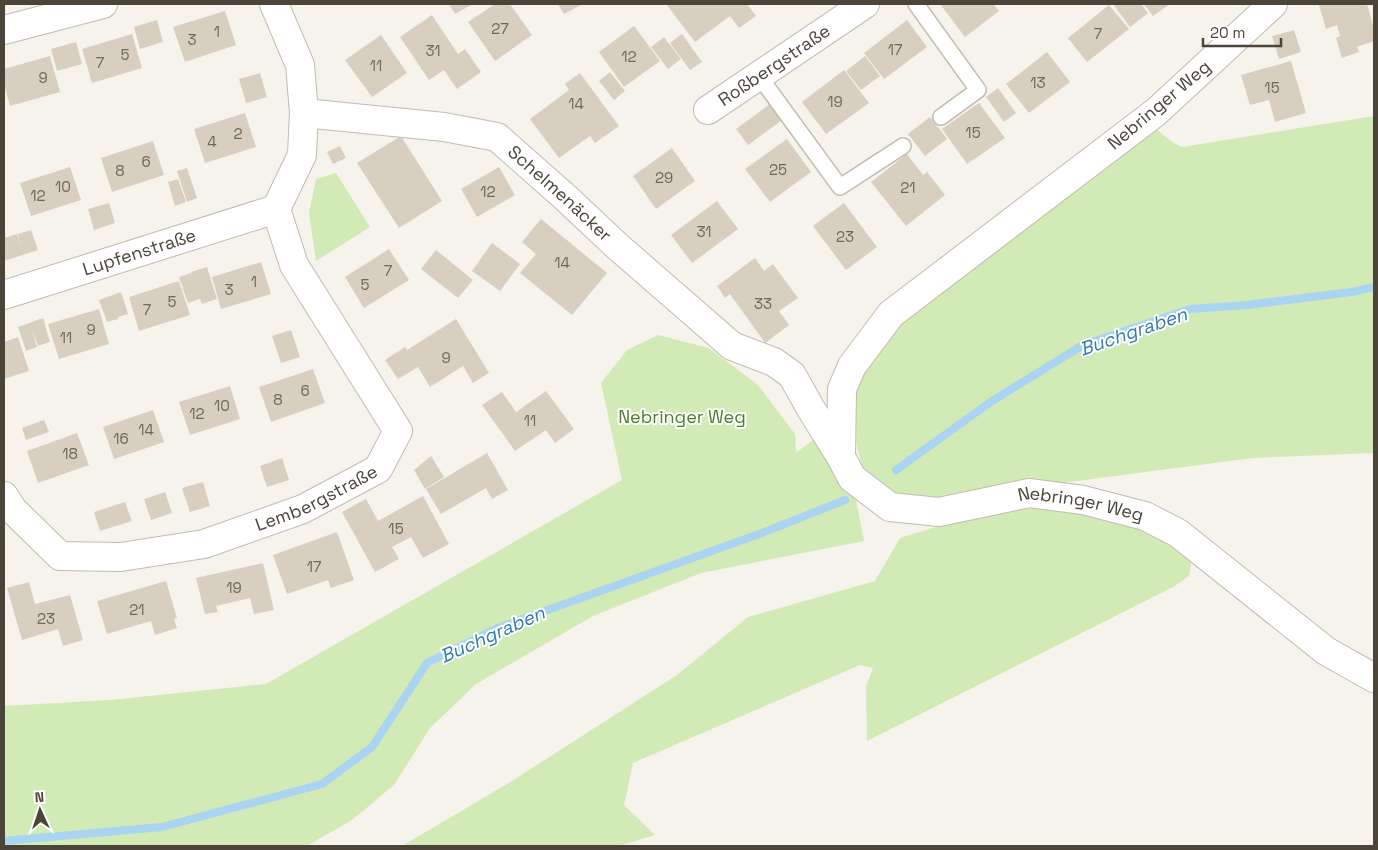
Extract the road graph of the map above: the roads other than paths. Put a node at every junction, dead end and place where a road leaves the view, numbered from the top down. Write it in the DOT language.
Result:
graph roads {
  1 [pos="103,4"];
  2 [pos="274,4"];
  3 [pos="865,4"];
  4 [pos="916,4"];
  5 [pos="1273,4"];
  6 [pos="4,30"];
  7 [pos="760,76"];
  8 [pos="708,110"];
  9 [pos="304,113"];
  10 [pos="941,117"];
  11 [pos="903,146"];
  12 [pos="276,209"];
  13 [pos="4,296"];
  14 [pos="841,457"];
  15 [pos="4,496"];
  16 [pos="1374,678"];
  1 -- 6 [label="street"];
  2 -- 9 [label="street"];
  3 -- 7 [label="street, Roßbergstraße"];
  4 -- 10 [label="lane"];
  5 -- 14 [label="street, Nebringer Weg"];
  7 -- 8 [label="street, Roßbergstraße"];
  7 -- 11 [label="lane"];
  9 -- 12 [label="street"];
  9 -- 14 [label="street, Schelmenäcker"];
  12 -- 13 [label="street, Lupfenstraße"];
  12 -- 15 [label="street, Lembergstraße"];
  14 -- 16 [label="street, Nebringer Weg"];
}
